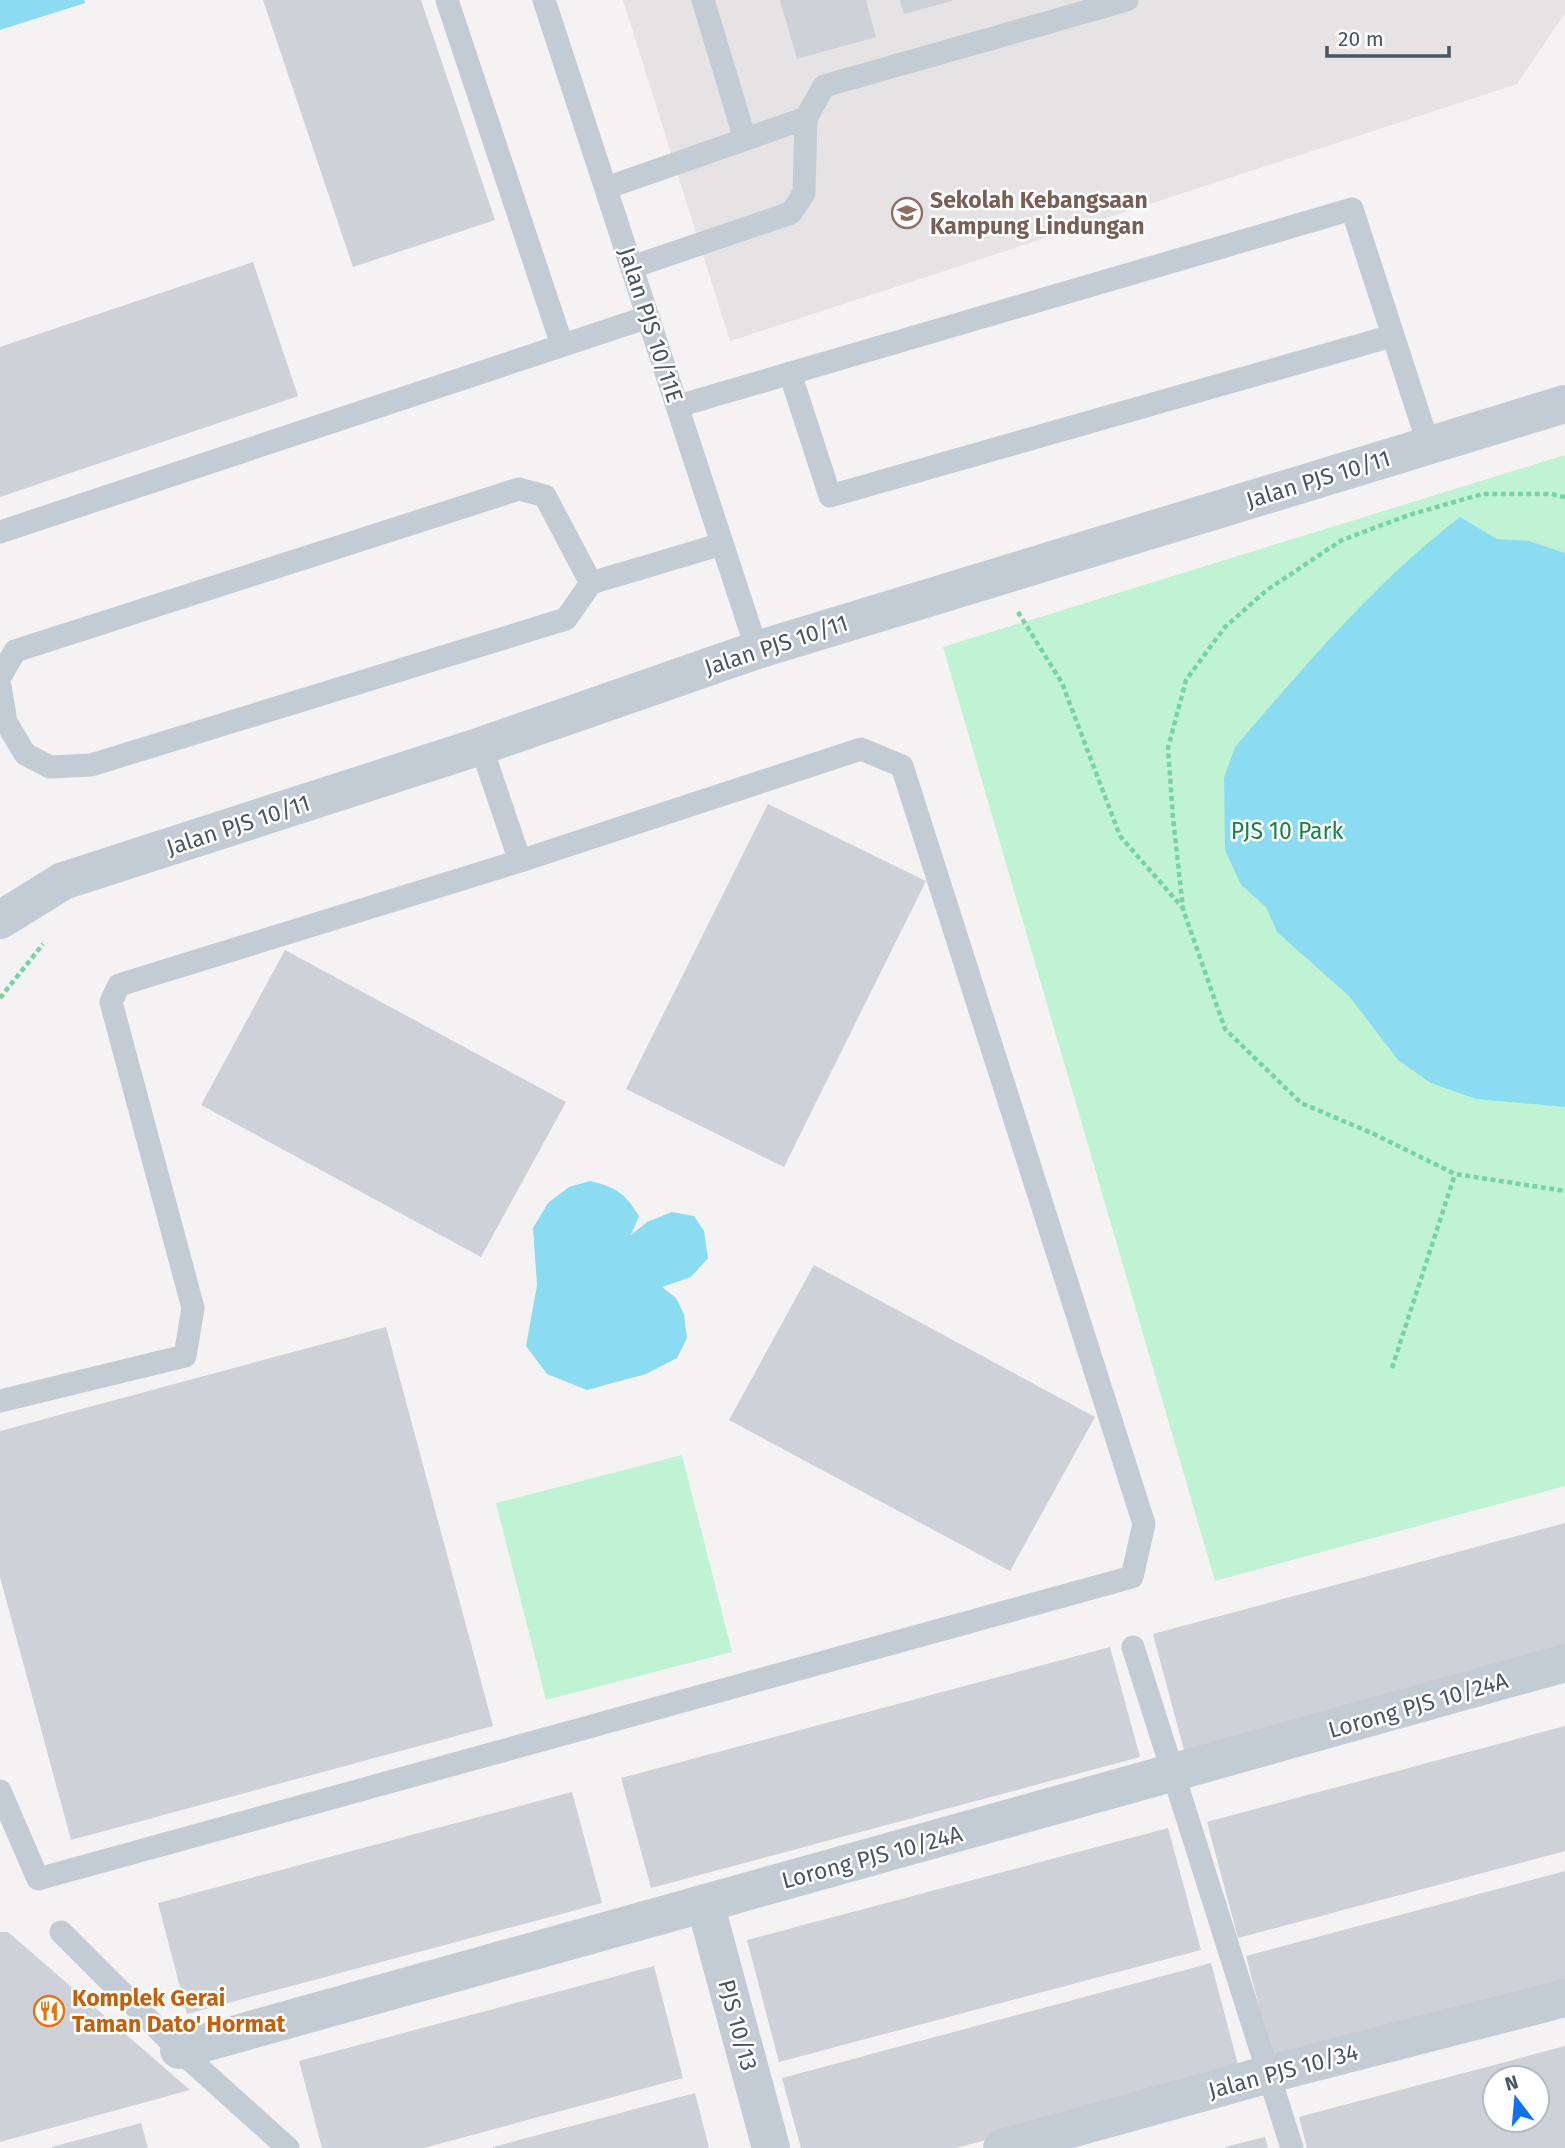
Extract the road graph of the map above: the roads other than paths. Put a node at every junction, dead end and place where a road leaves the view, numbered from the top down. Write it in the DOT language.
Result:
graph roads {
  1 [pos="447,0"];
  2 [pos="544,0"];
  3 [pos="703,0"];
  4 [pos="1127,0"];
  5 [pos="806,118"];
  6 [pos="745,139"];
  7 [pos="606,188"];
  8 [pos="632,267"];
  9 [pos="648,317"];
  10 [pos="1392,336"];
  11 [pos="562,345"];
  12 [pos="790,373"];
  13 [pos="1565,404"];
  14 [pos="678,406"];
  15 [pos="1429,446"];
  16 [pos="0,532"];
  17 [pos="722,544"];
  18 [pos="591,583"];
  19 [pos="757,650"];
  20 [pos="0,677"];
  21 [pos="0,687"];
  22 [pos="481,746"];
  23 [pos="520,861"];
  24 [pos="0,920"];
  25 [pos="0,1401"];
  26 [pos="1133,1647"];
  27 [pos="1565,1663"];
  28 [pos="1174,1773"];
  29 [pos="0,1791"];
  30 [pos="705,1903"];
  31 [pos="61,1932"];
  32 [pos="1565,1998"];
  33 [pos="179,2050"];
  34 [pos="1269,2074"];
  35 [pos="288,2148"];
  36 [pos="771,2148"];
  37 [pos="1002,2148"];
  38 [pos="1292,2148"];
  1 -- 11 [label="lane"];
  2 -- 7 [label="lane, Jalan PJS 10/11E"];
  3 -- 6 [label="lane"];
  4 -- 5 [label="lane"];
  5 -- 6 [label="lane"];
  5 -- 8 [label="lane"];
  6 -- 7 [label="lane"];
  7 -- 8 [label="lane, Jalan PJS 10/11E"];
  8 -- 9 [label="lane, Jalan PJS 10/11E"];
  9 -- 11 [label="lane"];
  9 -- 14 [label="lane, Jalan PJS 10/11E"];
  10 -- 12 [label="lane"];
  10 -- 12 [label="lane"];
  10 -- 15 [label="lane"];
  11 -- 16 [label="lane"];
  12 -- 14 [label="lane"];
  13 -- 15 [label="street, Jalan PJS 10/11"];
  14 -- 17 [label="lane, Jalan PJS 10/11E"];
  15 -- 19 [label="street, Jalan PJS 10/11"];
  17 -- 18 [label="lane"];
  17 -- 19 [label="lane, Jalan PJS 10/11E"];
  18 -- 20 [label="lane"];
  18 -- 21 [label="lane"];
  19 -- 22 [label="street, Jalan PJS 10/11"];
  22 -- 23 [label="lane"];
  22 -- 24 [label="street, Jalan PJS 10/11"];
  23 -- 25 [label="lane"];
  23 -- 29 [label="lane"];
  26 -- 28 [label="lane"];
  27 -- 28 [label="street, Lorong PJS 10/24A"];
  28 -- 30 [label="street, Lorong PJS 10/24A"];
  28 -- 34 [label="lane"];
  30 -- 33 [label="street, Lorong PJS 10/24A"];
  30 -- 36 [label="street, PJS 10/13"];
  31 -- 33 [label="lane"];
  32 -- 34 [label="street, Jalan PJS 10/34"];
  33 -- 35 [label="lane"];
  34 -- 37 [label="street, Jalan PJS 10/34"];
  34 -- 38 [label="lane"];
}
